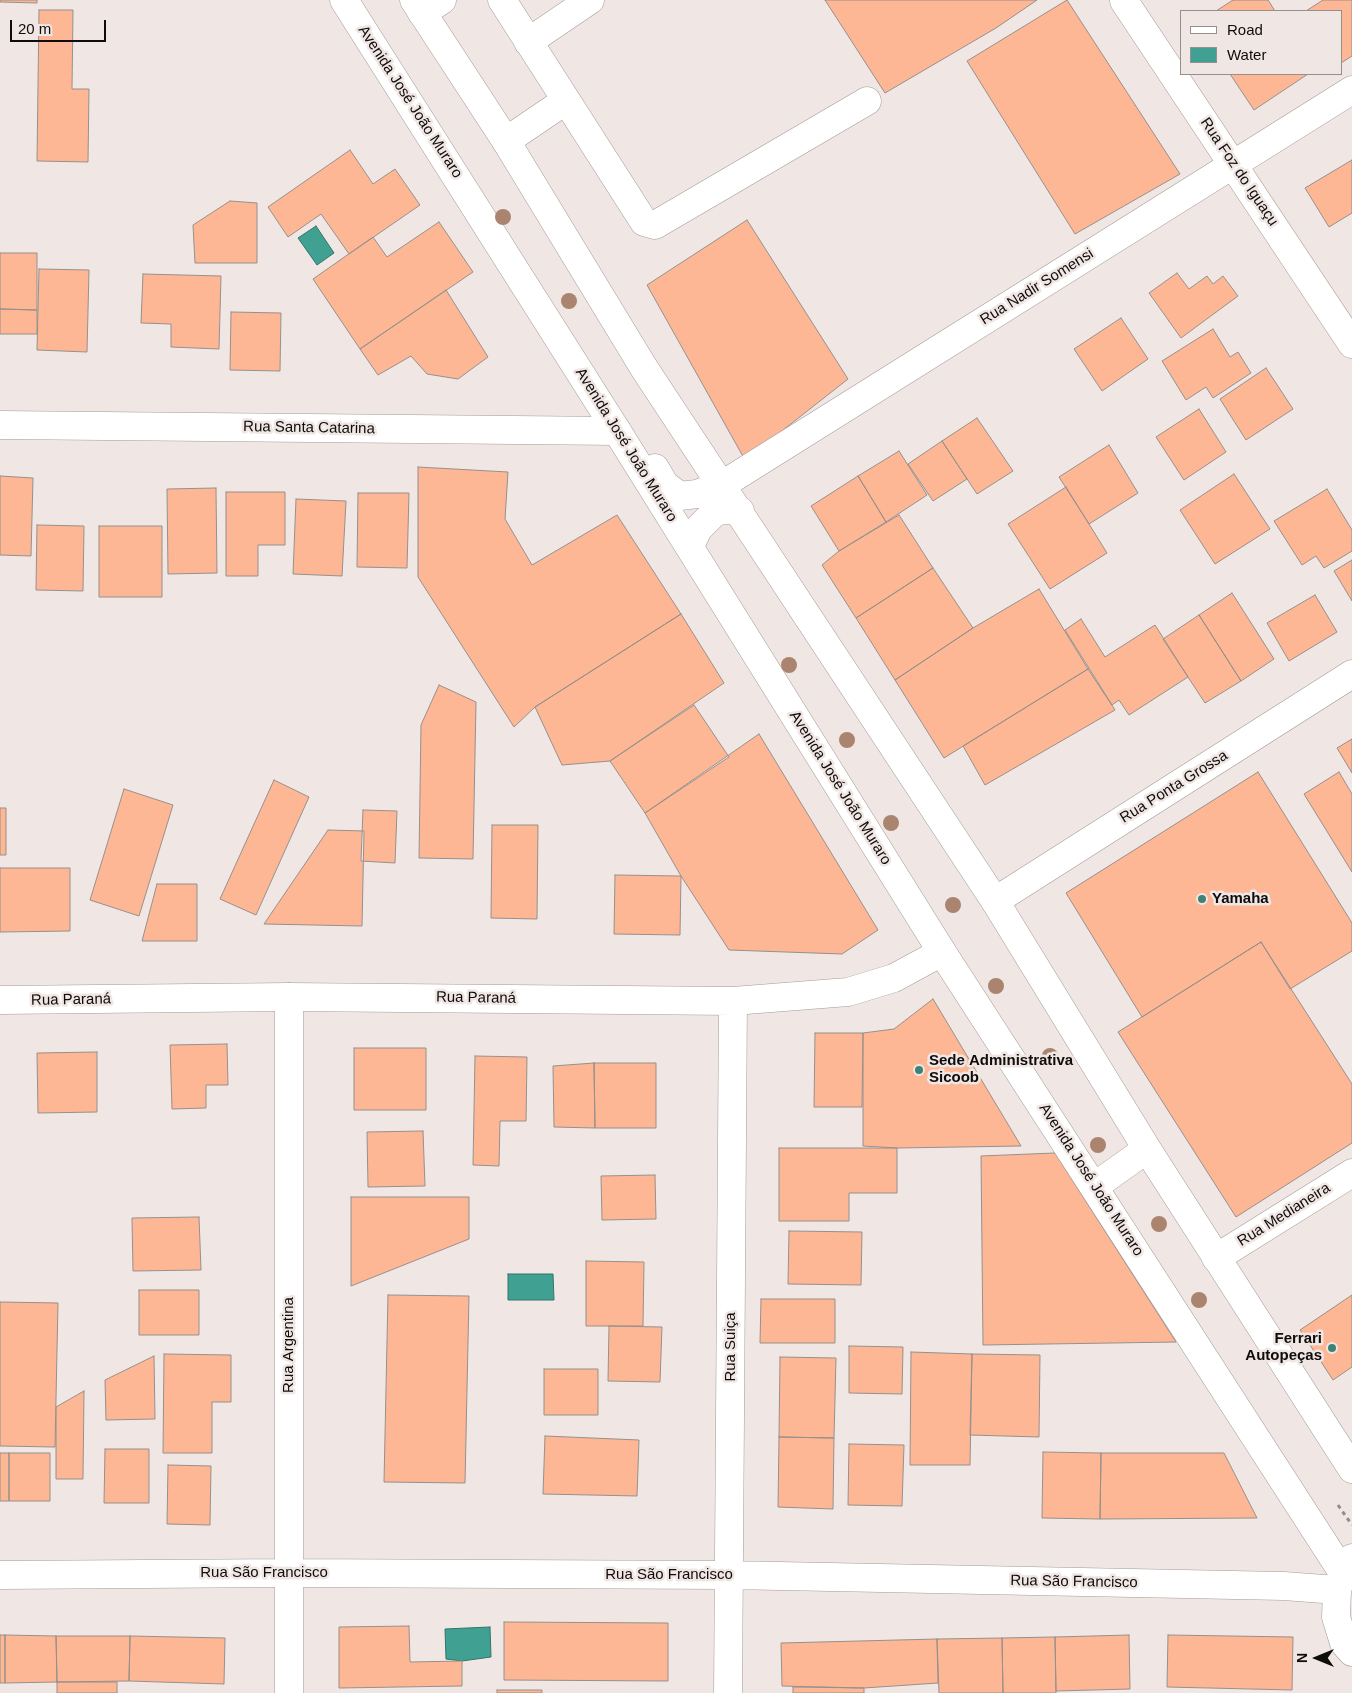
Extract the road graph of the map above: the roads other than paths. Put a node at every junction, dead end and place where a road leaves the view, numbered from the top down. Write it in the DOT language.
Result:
graph roads {
  1 [pos="344,0"];
  2 [pos="502,0"];
  3 [pos="590,0"];
  4 [pos="1124,1"];
  5 [pos="426,4"];
  6 [pos="528,42"];
  7 [pos="1352,90"];
  8 [pos="565,101"];
  9 [pos="867,101"];
  10 [pos="506,141"];
  11 [pos="1234,163"];
  12 [pos="1352,344"];
  13 [pos="0,425"];
  14 [pos="617,431"];
  15 [pos="722,485"];
  16 [pos="740,511"];
  17 [pos="690,546"];
  18 [pos="1352,674"];
  19 [pos="995,901"];
  20 [pos="942,952"];
  21 [pos="289,997"];
  22 [pos="0,1000"];
  23 [pos="733,1001"];
  24 [pos="1147,1150"];
  25 [pos="1352,1173"];
  26 [pos="1095,1186"];
  27 [pos="1216,1258"];
  28 [pos="1352,1469"];
  29 [pos="289,1573"];
  30 [pos="1344,1573"];
  31 [pos="0,1575"];
  32 [pos="729,1575"];
  33 [pos="1352,1652"];
  34 [pos="289,1693"];
  35 [pos="728,1693"];
  1 -- 14 [label="street, Avenida José João Muraro"];
  2 -- 6 [label="street"];
  3 -- 6 [label="street"];
  4 -- 11 [label="street, Rua Foz do Iguaçu"];
  5 -- 10 [label="street"];
  6 -- 8 [label="street"];
  7 -- 11 [label="street, Rua Nadir Somensi"];
  8 -- 9 [label="street"];
  8 -- 10 [label="street"];
  10 -- 15 [label="street"];
  11 -- 12 [label="street, Rua Foz do Iguaçu"];
  11 -- 15 [label="street, Rua Nadir Somensi"];
  13 -- 14 [label="street, Rua Santa Catarina"];
  14 -- 15 [label="street, Rua Nadir Somensi"];
  14 -- 17 [label="street, Avenida José João Muraro"];
  15 -- 16 [label="street"];
  16 -- 17 [label="street"];
  16 -- 19 [label="street"];
  17 -- 20 [label="street, Avenida José João Muraro"];
  18 -- 19 [label="street, Rua Ponta Grossa"];
  19 -- 24 [label="street"];
  20 -- 23 [label="street, Rua Paraná"];
  20 -- 26 [label="street, Avenida José João Muraro"];
  21 -- 22 [label="street, Rua Paraná"];
  21 -- 23 [label="street, Rua Paraná"];
  21 -- 29 [label="street, Rua Argentina"];
  23 -- 32 [label="street, Rua Suiça"];
  24 -- 26 [label="street"];
  24 -- 27 [label="street"];
  25 -- 27 [label="street, Rua Medianeira"];
  26 -- 30 [label="street, Avenida José João Muraro"];
  27 -- 28 [label="street"];
  29 -- 31 [label="street, Rua São Francisco"];
  29 -- 32 [label="street, Rua São Francisco"];
  29 -- 34 [label="street, Rua Argentina"];
  30 -- 32 [label="street, Rua São Francisco"];
  30 -- 33 [label="street"];
  32 -- 35 [label="street, Rua Suiça"];
}
